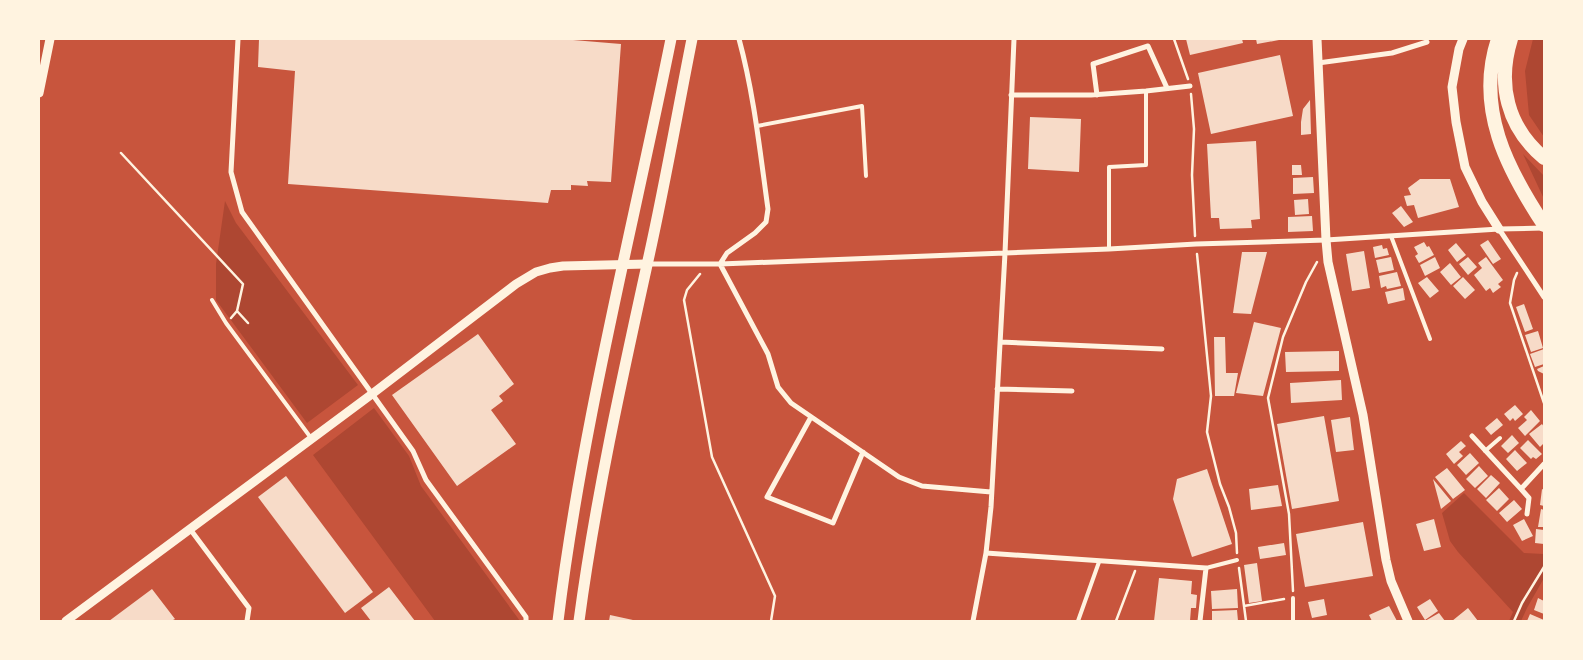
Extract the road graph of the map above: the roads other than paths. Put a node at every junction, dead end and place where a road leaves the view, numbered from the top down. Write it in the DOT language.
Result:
graph roads {
  1 [pos="50,39"];
  2 [pos="238,39"];
  3 [pos="671,39"];
  4 [pos="692,39"];
  5 [pos="739,39"];
  6 [pos="1014,39"];
  7 [pos="1317,39"];
  8 [pos="1463,39"];
  9 [pos="1498,39"];
  10 [pos="1511,39"];
  11 [pos="1427,42"];
  12 [pos="1318,63"];
  13 [pos="1190,86"];
  14 [pos="1167,88"];
  15 [pos="1146,91"];
  16 [pos="39,93"];
  17 [pos="1011,95"];
  18 [pos="1097,95"];
  19 [pos="757,126"];
  20 [pos="1544,158"];
  21 [pos="866,176"];
  22 [pos="1544,227"];
  23 [pos="1499,229"];
  24 [pos="1392,236"];
  25 [pos="1326,240"];
  26 [pos="1109,249"];
  27 [pos="1005,252"];
  28 [pos="647,264"];
  29 [pos="720,264"];
  30 [pos="622,266"];
  31 [pos="1544,297"];
  32 [pos="212,300"];
  33 [pos="1430,339"];
  34 [pos="1000,342"];
  35 [pos="1162,349"];
  36 [pos="998,389"];
  37 [pos="1072,391"];
  38 [pos="372,394"];
  39 [pos="811,417"];
  40 [pos="1472,436"];
  41 [pos="312,438"];
  42 [pos="1500,438"];
  43 [pos="1485,451"];
  44 [pos="863,452"];
  45 [pos="1544,464"];
  46 [pos="1521,489"];
  47 [pos="991,492"];
  48 [pos="1527,514"];
  49 [pos="190,529"];
  50 [pos="986,553"];
  51 [pos="1237,560"];
  52 [pos="1099,562"];
  53 [pos="1206,568"];
  54 [pos="1293,598"];
  55 [pos="66,621"];
  56 [pos="247,621"];
  57 [pos="526,621"];
  58 [pos="558,621"];
  59 [pos="579,621"];
  60 [pos="973,621"];
  61 [pos="1078,621"];
  62 [pos="1200,621"];
  63 [pos="1293,621"];
  64 [pos="1408,621"];
  1 -- 16 [label="street"];
  2 -- 38 [label="street"];
  3 -- 30 [label="main road"];
  4 -- 28 [label="main road"];
  5 -- 19 [label="street"];
  6 -- 17 [label="street"];
  7 -- 12 [label="street"];
  8 -- 23 [label="street"];
  9 -- 22 [label="highway"];
  10 -- 20 [label="highway"];
  11 -- 12 [label="street"];
  12 -- 25 [label="street"];
  13 -- 14 [label="street"];
  14 -- 15 [label="street"];
  14 -- 18 [label="street"];
  15 -- 18 [label="street"];
  15 -- 26 [label="lane"];
  17 -- 18 [label="street"];
  17 -- 27 [label="street"];
  19 -- 21 [label="lane"];
  19 -- 29 [label="street"];
  22 -- 23 [label="street"];
  23 -- 24 [label="street"];
  23 -- 31 [label="street"];
  24 -- 25 [label="street"];
  24 -- 33 [label="lane"];
  25 -- 26 [label="street"];
  25 -- 64 [label="street"];
  26 -- 27 [label="street"];
  27 -- 29 [label="street"];
  27 -- 34 [label="street"];
  28 -- 29 [label="street"];
  28 -- 30 [label="street"];
  28 -- 59 [label="main road"];
  29 -- 39 [label="street"];
  30 -- 38 [label="street"];
  30 -- 58 [label="main road"];
  32 -- 41 [label="lane"];
  34 -- 35 [label="street"];
  34 -- 36 [label="street"];
  36 -- 37 [label="street"];
  36 -- 47 [label="street"];
  38 -- 41 [label="street"];
  38 -- 57 [label="street"];
  39 -- 44 [label="street"];
  39 -- 44 [label="street"];
  40 -- 43 [label="street"];
  41 -- 49 [label="street"];
  42 -- 43 [label="lane"];
  43 -- 46 [label="street"];
  44 -- 47 [label="street"];
  45 -- 46 [label="street"];
  46 -- 48 [label="street"];
  47 -- 50 [label="street"];
  49 -- 55 [label="street"];
  49 -- 56 [label="street"];
  50 -- 52 [label="street"];
  50 -- 60 [label="street"];
  51 -- 53 [label="lane"];
  52 -- 53 [label="street"];
  52 -- 61 [label="lane"];
  53 -- 62 [label="street"];
  54 -- 63 [label="lane"];
}
